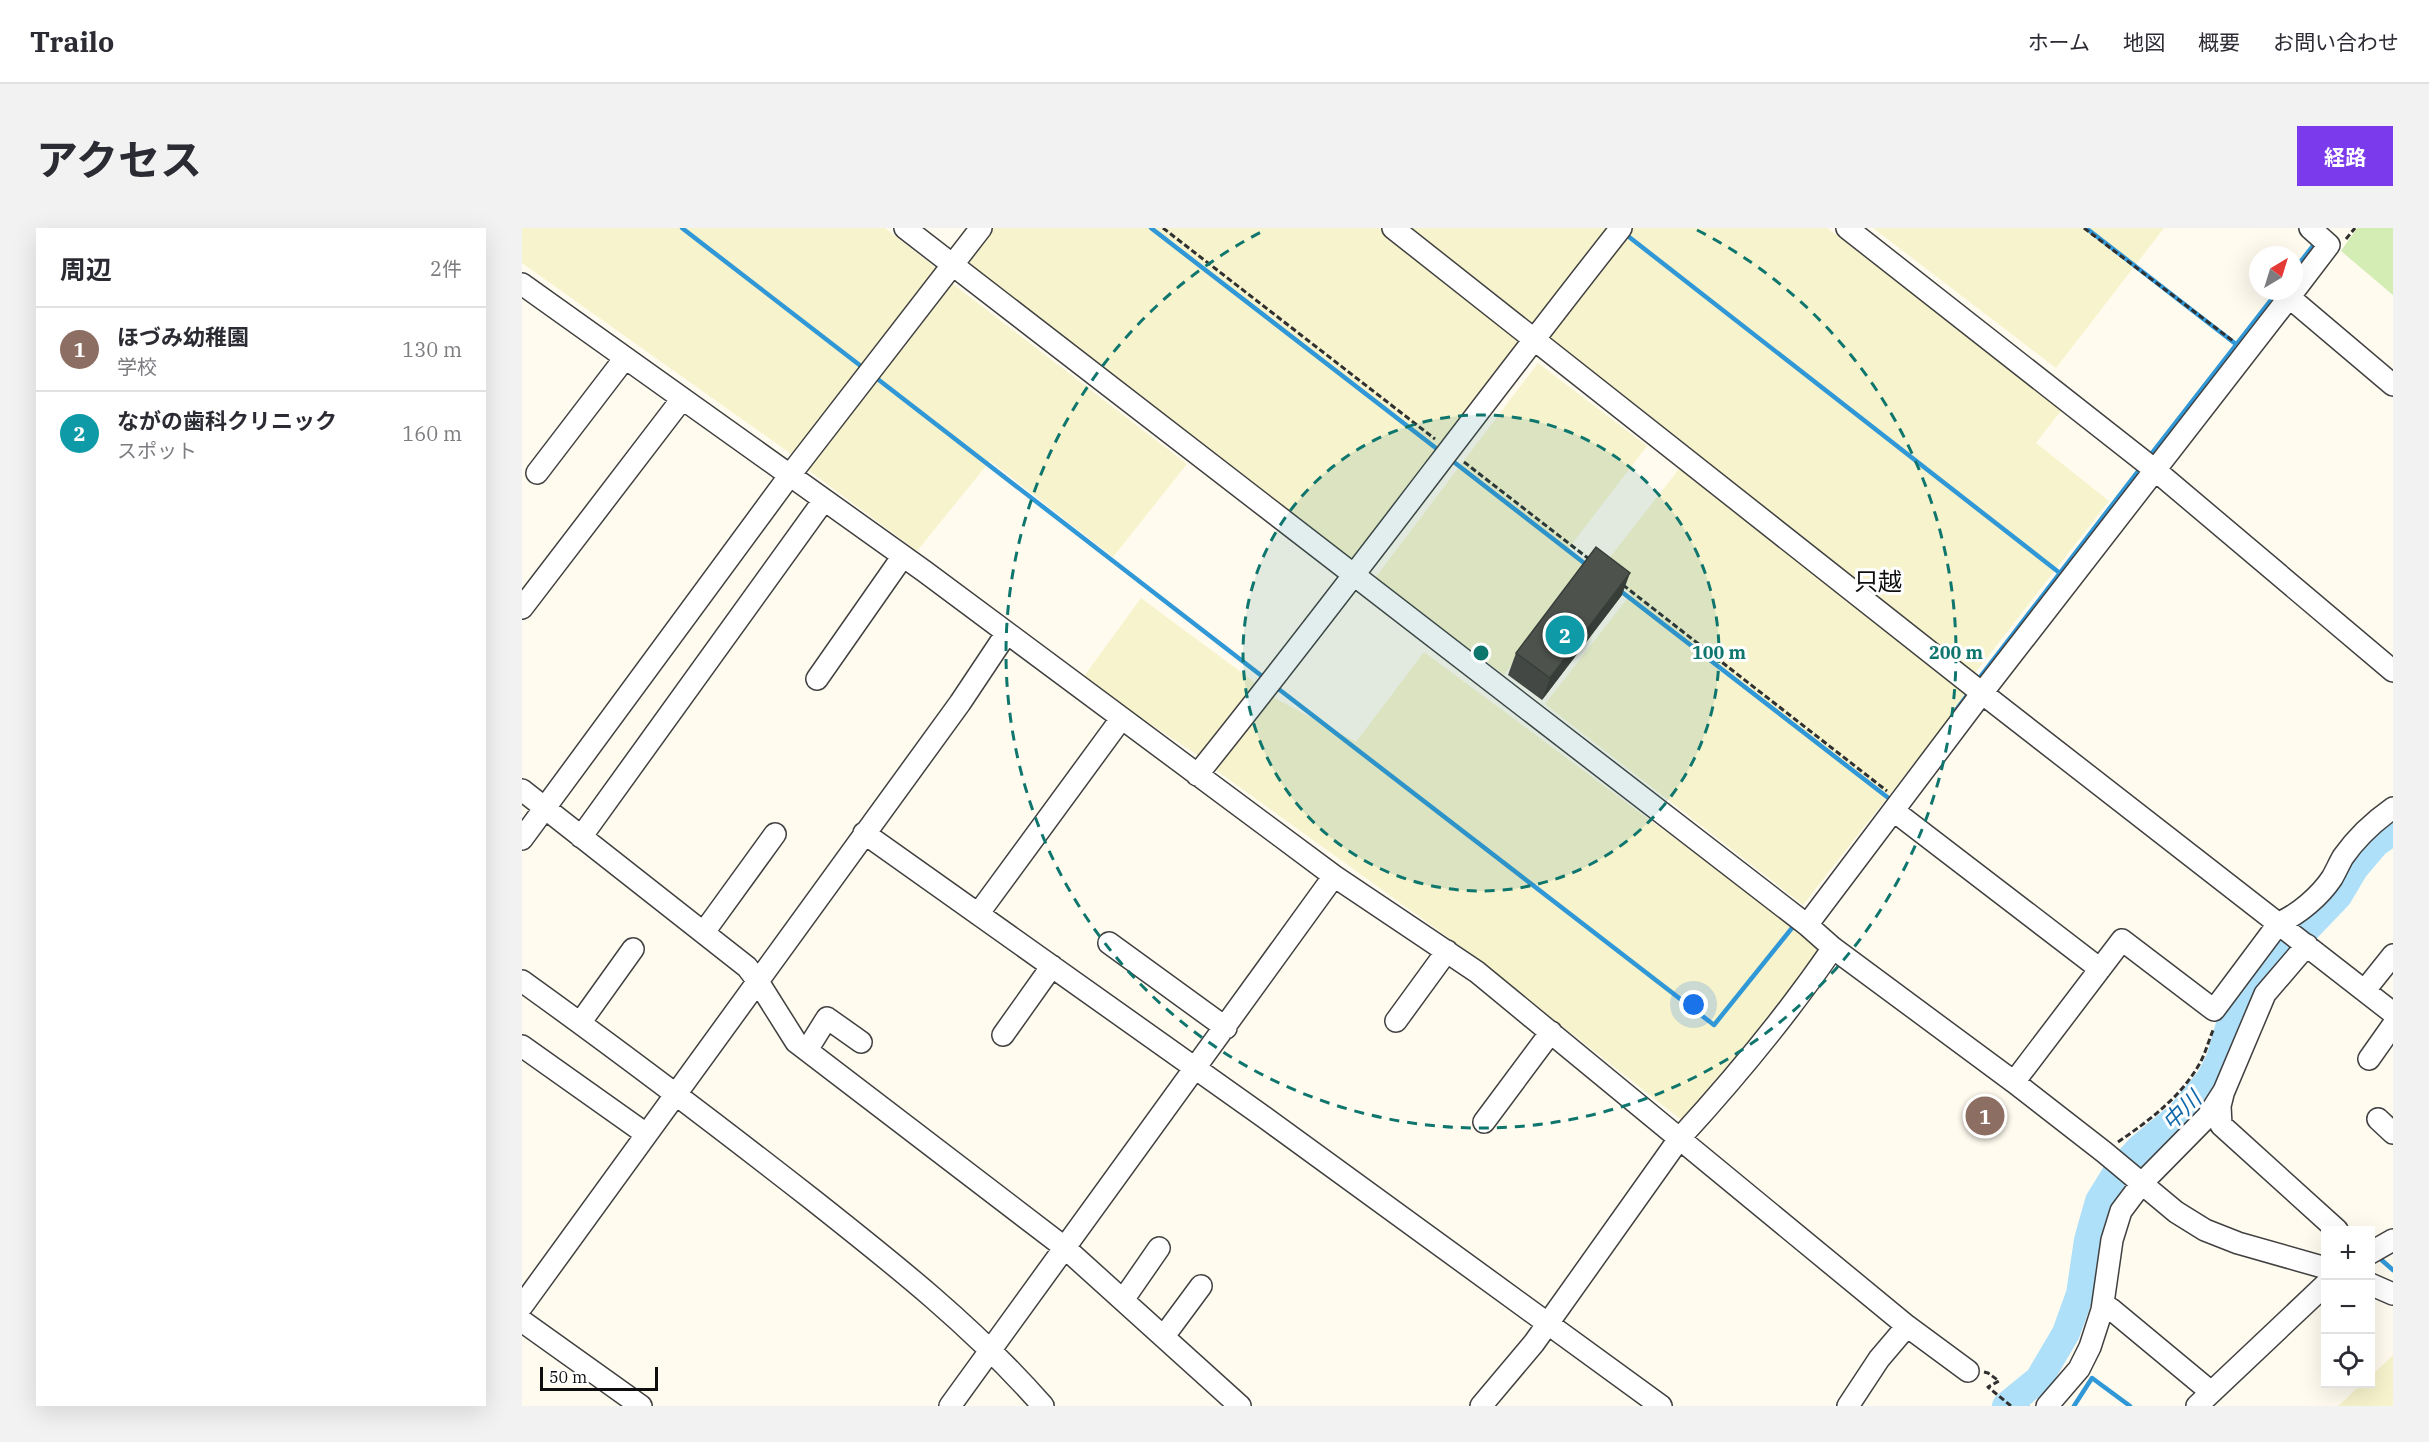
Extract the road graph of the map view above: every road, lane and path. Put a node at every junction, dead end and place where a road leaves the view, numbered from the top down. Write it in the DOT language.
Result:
graph roads {
  1 [pos="905,228"];
  2 [pos="981,228"];
  3 [pos="1163,228"];
  4 [pos="1392,228"];
  5 [pos="1621,228"];
  6 [pos="1847,228"];
  7 [pos="2084,228"];
  8 [pos="2310,228"];
  9 [pos="952,265"];
  10 [pos="2303,279"];
  11 [pos="522,284"];
  12 [pos="2287,300"];
  13 [pos="2300,300"];
  14 [pos="1534,339"];
  15 [pos="2247,352"];
  16 [pos="625,358"];
  17 [pos="2393,386"];
  18 [pos="682,399"];
  19 [pos="1437,441"];
  20 [pos="1456,456"];
  21 [pos="2155,470"];
  22 [pos="537,472"];
  23 [pos="790,475"];
  24 [pos="824,500"];
  25 [pos="903,556"];
  26 [pos="1589,559"];
  27 [pos="1352,574"];
  28 [pos="1617,581"];
  29 [pos="522,608"];
  30 [pos="1006,634"];
  31 [pos="2393,672"];
  32 [pos="817,679"];
  33 [pos="1982,693"];
  34 [pos="1122,719"];
  35 [pos="1197,775"];
  36 [pos="522,790"];
  37 [pos="1898,806"];
  38 [pos="2393,808"];
  39 [pos="544,809"];
  40 [pos="864,833"];
  41 [pos="775,834"];
  42 [pos="581,837"];
  43 [pos="522,839"];
  44 [pos="1334,876"];
  45 [pos="978,914"];
  46 [pos="2279,923"];
  47 [pos="1807,925"];
  48 [pos="704,932"];
  49 [pos="1109,943"];
  50 [pos="2307,945"];
  51 [pos="1833,948"];
  52 [pos="633,949"];
  53 [pos="1447,951"];
  54 [pos="2393,955"];
  55 [pos="1052,966"];
  56 [pos="2100,969"];
  57 [pos="757,980"];
  58 [pos="522,981"];
  59 [pos="2365,990"];
  60 [pos="2393,1013"];
  61 [pos="1396,1021"];
  62 [pos="2209,1022"];
  63 [pos="580,1023"];
  64 [pos="2393,1025"];
  65 [pos="1226,1028"];
  66 [pos="1551,1032"];
  67 [pos="1003,1035"];
  68 [pos="861,1042"];
  69 [pos="522,1046"];
  70 [pos="807,1050"];
  71 [pos="2369,1059"];
  72 [pos="1197,1068"];
  73 [pos="2014,1082"];
  74 [pos="2224,1091"];
  75 [pos="676,1093"];
  76 [pos="1484,1122"];
  77 [pos="646,1134"];
  78 [pos="1679,1139"];
  79 [pos="2104,1152"];
  80 [pos="2142,1183"];
  81 [pos="2333,1226"];
  82 [pos="2393,1240"];
  83 [pos="1064,1247"];
  84 [pos="1159,1248"];
  85 [pos="2375,1250"];
  86 [pos="2321,1267"];
  87 [pos="1201,1286"];
  88 [pos="2375,1286"];
  89 [pos="2321,1288"];
  90 [pos="2393,1294"];
  91 [pos="1123,1300"];
  92 [pos="522,1306"];
  93 [pos="2111,1309"];
  94 [pos="522,1321"];
  95 [pos="1547,1323"];
  96 [pos="1907,1326"];
  97 [pos="1164,1336"];
  98 [pos="990,1351"];
  99 [pos="1968,1371"];
  100 [pos="2204,1399"];
  101 [pos="1656,1404"];
  102 [pos="640,1406"];
  103 [pos="950,1406"];
  104 [pos="1043,1406"];
  105 [pos="1240,1406"];
  106 [pos="1481,1406"];
  107 [pos="1848,1406"];
  108 [pos="2011,1406"];
  109 [pos="2047,1406"];
  1 -- 9 [label="street"];
  2 -- 9 [label="street"];
  3 -- 19 [label="path"];
  4 -- 14 [label="street"];
  5 -- 14 [label="street"];
  6 -- 21 [label="street"];
  7 -- 15 [label="path"];
  8 -- 10 [label="street"];
  9 -- 23 [label="street"];
  9 -- 27 [label="street"];
  11 -- 16 [label="street"];
  12 -- 15 [label="street"];
  13 -- 17 [label="street"];
  14 -- 27 [label="street"];
  14 -- 33 [label="street"];
  15 -- 21 [label="street"];
  16 -- 18 [label="street"];
  16 -- 22 [label="street"];
  18 -- 23 [label="street"];
  18 -- 29 [label="street"];
  20 -- 26 [label="path"];
  21 -- 31 [label="street"];
  21 -- 33 [label="street"];
  23 -- 24 [label="street"];
  23 -- 39 [label="street"];
  24 -- 25 [label="street"];
  24 -- 42 [label="street"];
  25 -- 30 [label="street"];
  25 -- 32 [label="street"];
  27 -- 35 [label="street"];
  27 -- 47 [label="street"];
  28 -- 37 [label="path"];
  30 -- 34 [label="street"];
  30 -- 40 [label="street"];
  33 -- 37 [label="street"];
  33 -- 46 [label="street"];
  34 -- 35 [label="street"];
  34 -- 45 [label="street"];
  35 -- 44 [label="street"];
  36 -- 39 [label="street"];
  37 -- 47 [label="street"];
  37 -- 56 [label="street"];
  38 -- 46 [label="street"];
  39 -- 42 [label="street"];
  39 -- 43 [label="street"];
  40 -- 45 [label="street"];
  40 -- 57 [label="street"];
  41 -- 48 [label="street"];
  42 -- 48 [label="street"];
  44 -- 53 [label="street"];
  44 -- 65 [label="street"];
  45 -- 55 [label="street"];
  46 -- 50 [label="street"];
  46 -- 56 [label="street"];
  47 -- 51 [label="street"];
  48 -- 57 [label="street"];
  49 -- 65 [label="street"];
  50 -- 59 [label="street"];
  50 -- 74 [label="street"];
  51 -- 73 [label="street"];
  51 -- 78 [label="street"];
  52 -- 63 [label="street"];
  53 -- 61 [label="street"];
  53 -- 66 [label="street"];
  54 -- 59 [label="street"];
  55 -- 67 [label="street"];
  55 -- 72 [label="street"];
  56 -- 73 [label="street"];
  57 -- 70 [label="street"];
  57 -- 75 [label="street"];
  58 -- 63 [label="street"];
  59 -- 60 [label="street"];
  62 -- 79 [label="path"];
  63 -- 75 [label="street"];
  64 -- 71 [label="street"];
  65 -- 72 [label="street"];
  66 -- 76 [label="street"];
  66 -- 78 [label="street"];
  68 -- 70 [label="street"];
  69 -- 77 [label="street"];
  70 -- 83 [label="street"];
  72 -- 83 [label="street"];
  72 -- 95 [label="street"];
  73 -- 79 [label="street"];
  74 -- 80 [label="street"];
  74 -- 81 [label="street"];
  75 -- 77 [label="street"];
  75 -- 98 [label="street"];
  77 -- 92 [label="street"];
  78 -- 95 [label="street"];
  78 -- 96 [label="street"];
  79 -- 80 [label="street"];
  80 -- 86 [label="street"];
  80 -- 109 [label="street"];
  82 -- 85 [label="street"];
  83 -- 91 [label="street"];
  83 -- 98 [label="street"];
  84 -- 91 [label="street"];
  87 -- 97 [label="street"];
  88 -- 90 [label="street"];
  89 -- 100 [label="street"];
  91 -- 97 [label="street"];
  93 -- 100 [label="street"];
  94 -- 102 [label="street"];
  95 -- 101 [label="street"];
  95 -- 106 [label="street"];
  96 -- 99 [label="street"];
  96 -- 107 [label="street"];
  97 -- 105 [label="street"];
  98 -- 103 [label="street"];
  98 -- 104 [label="street"];
  99 -- 108 [label="path"];
}
